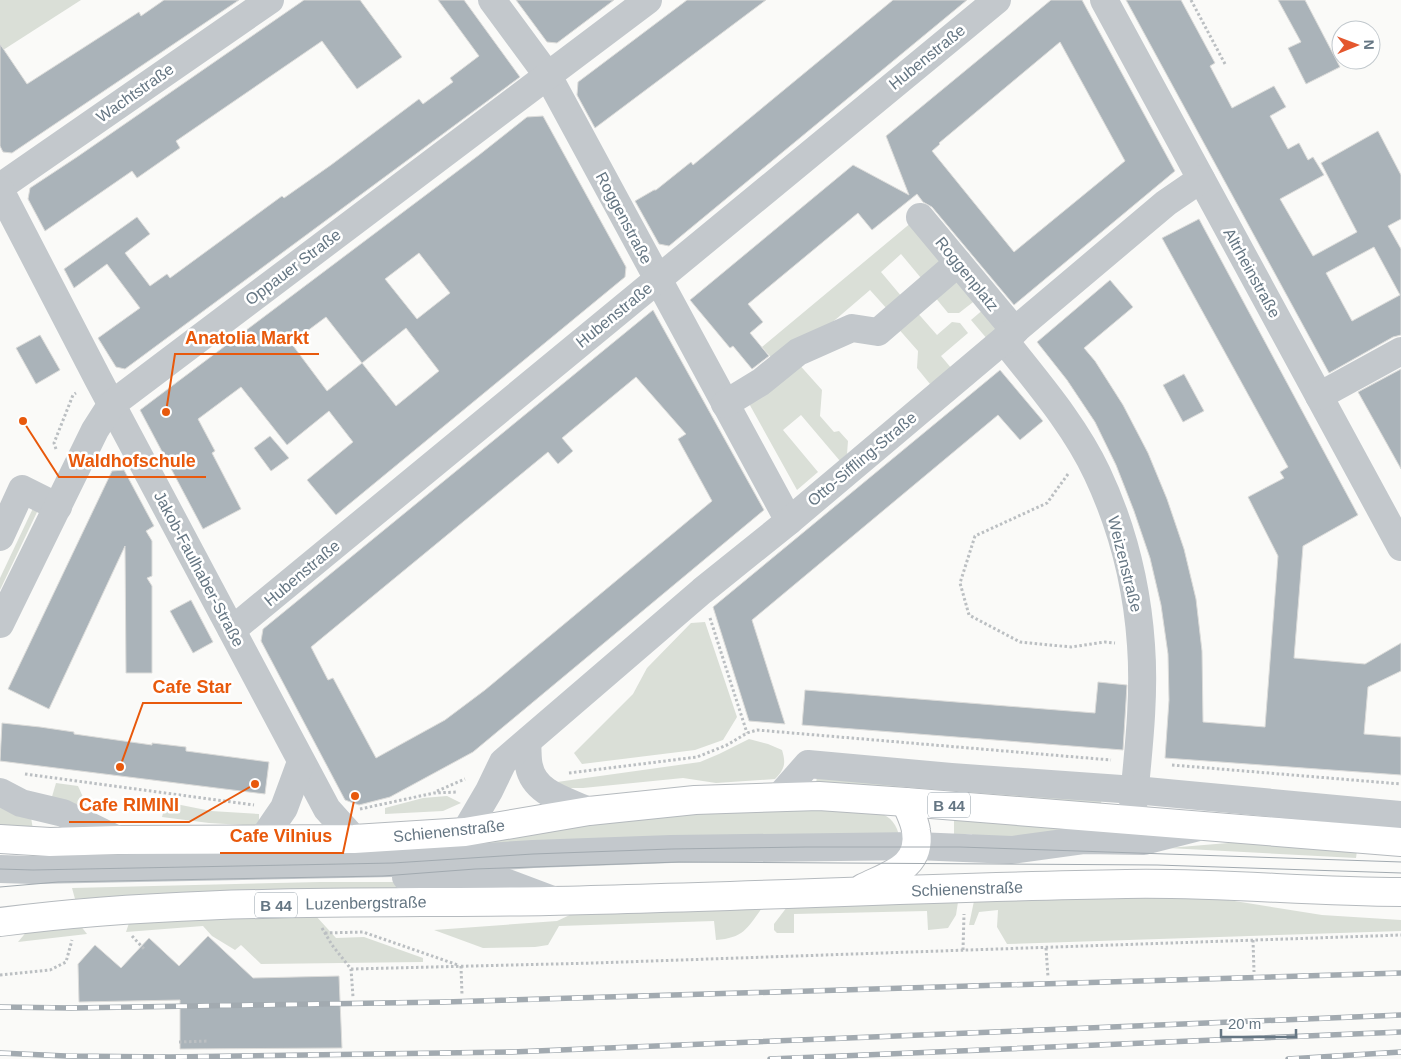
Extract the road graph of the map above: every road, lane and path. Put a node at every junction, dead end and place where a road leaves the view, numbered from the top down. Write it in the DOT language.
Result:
graph roads {
  1 [pos="270,0"];
  2 [pos="492,0"];
  3 [pos="648,0"];
  4 [pos="996,0"];
  5 [pos="1104,0"];
  6 [pos="1191,0"];
  7 [pos="1225,64"];
  8 [pos="548,76"];
  9 [pos="1201,179"];
  10 [pos="0,187"];
  11 [pos="0,190"];
  12 [pos="920,216"];
  13 [pos="958,262"];
  14 [pos="658,279"];
  15 [pos="1009,335"];
  16 [pos="1401,351"];
  17 [pos="1319,396"];
  18 [pos="111,404"];
  19 [pos="725,404"];
  20 [pos="1085,452"];
  21 [pos="58,507"];
  22 [pos="789,521"];
  23 [pos="0,537"];
  24 [pos="1401,546"];
  25 [pos="702,592"];
  26 [pos="0,624"];
  27 [pos="232,630"];
  28 [pos="1141,646"];
  29 [pos="747,733"];
  30 [pos="527,743"];
  31 [pos="301,762"];
  32 [pos="1135,790"];
  33 [pos="0,792"];
  34 [pos="779,797"];
  35 [pos="906,802"];
  36 [pos="590,812"];
  37 [pos="1401,815"];
  38 [pos="1132,821"];
  39 [pos="1203,826"];
  40 [pos="465,832"];
  41 [pos="0,839"];
  42 [pos="354,839"];
  43 [pos="118,840"];
  44 [pos="262,840"];
  45 [pos="1401,842"];
  46 [pos="916,846"];
  47 [pos="0,869"];
  48 [pos="0,887"];
  49 [pos="855,892"];
  50 [pos="1394,897"];
  51 [pos="553,900"];
  52 [pos="0,922"];
  53 [pos="1401,935"];
  54 [pos="132,936"];
  55 [pos="1252,940"];
  56 [pos="73,942"];
  57 [pos="1046,948"];
  58 [pos="145,950"];
  59 [pos="460,966"];
  60 [pos="351,969"];
  61 [pos="1254,972"];
  62 [pos="0,975"];
  63 [pos="1048,977"];
  64 [pos="462,994"];
  65 [pos="353,997"];
  66 [pos="209,1041"];
  67 [pos="180,1042"];
  1 -- 10 [label="street, Wachtstraße"];
  2 -- 8 [label="street, Roggenstraße"];
  3 -- 8 [label="street, Oppauer Straße"];
  4 -- 14 [label="street, Hubenstraße"];
  5 -- 9 [label="street, Altrheinstraße"];
  6 -- 7 [label="path"];
  8 -- 14 [label="street, Roggenstraße"];
  8 -- 18 [label="street, Oppauer Straße"];
  9 -- 15 [label="street, Otto-Siffling-Straße"];
  9 -- 17 [label="street, Altrheinstraße"];
  11 -- 18 [label="street, Jakob-Faulhaber-Straße"];
  12 -- 13 [label="street, Roggenplatz"];
  13 -- 15 [label="street, Roggenplatz"];
  13 -- 19 [label="street"];
  14 -- 19 [label="street, Roggenstraße"];
  14 -- 27 [label="street, Hubenstraße"];
  15 -- 20 [label="street, Weizenstraße"];
  15 -- 22 [label="street, Otto-Siffling-Straße"];
  16 -- 17 [label="street"];
  17 -- 24 [label="street, Altrheinstraße"];
  18 -- 21 [label="street, Oppauer Straße"];
  18 -- 27 [label="street, Jakob-Faulhaber-Straße"];
  19 -- 22 [label="street, Roggenstraße"];
  20 -- 28 [label="street, Weizenstraße"];
  20 -- 28 [label="path"];
  21 -- 23 [label="street"];
  21 -- 26 [label="street, Oppauer Straße"];
  22 -- 25 [label="street, Otto-Siffling-Straße"];
  25 -- 29 [label="path"];
  25 -- 30 [label="street, Otto-Siffling-Straße"];
  27 -- 31 [label="street, Jakob-Faulhaber-Straße"];
  28 -- 32 [label="street, Weizenstraße"];
  30 -- 36 [label="street"];
  30 -- 40 [label="street, Otto-Siffling-Straße"];
  31 -- 42 [label="street, Jakob-Faulhaber-Straße"];
  31 -- 44 [label="street"];
  32 -- 34 [label="street"];
  32 -- 37 [label="street"];
  32 -- 38 [label="street, Weizenstraße"];
  33 -- 43 [label="street, Schienenstraße"];
  34 -- 35 [label="main road, Schienenstraße / B 44"];
  34 -- 36 [label="main road, Schienenstraße / B 44"];
  35 -- 38 [label="main road, Schienenstraße / B 44"];
  35 -- 46 [label="main road, B 44"];
  36 -- 40 [label="main road, Schienenstraße / B 44"];
  38 -- 39 [label="main road, Schienenstraße / B 44"];
  39 -- 45 [label="main road, Schienenstraße / B 44"];
  39 -- 46 [label="street"];
  40 -- 42 [label="main road, Schienenstraße / B 44"];
  41 -- 43 [label="main road, Schienenstraße / B 44"];
  42 -- 44 [label="main road, Schienenstraße / B 44"];
  43 -- 44 [label="main road, Schienenstraße / B 44"];
  46 -- 47 [label="street"];
  46 -- 49 [label="main road, B 44"];
  48 -- 51 [label="street"];
  49 -- 50 [label="main road, Schienenstraße / B 44"];
  49 -- 51 [label="main road, Schienenstraße / B 44"];
  51 -- 52 [label="main road, Luzenbergstraße / B 44"];
  53 -- 55 [label="path"];
  54 -- 58 [label="path"];
  55 -- 57 [label="path"];
  55 -- 61 [label="path"];
  56 -- 62 [label="path"];
  57 -- 59 [label="path"];
  57 -- 63 [label="path"];
  59 -- 60 [label="path"];
  59 -- 60 [label="path"];
  59 -- 64 [label="path"];
  60 -- 65 [label="path"];
  66 -- 67 [label="path"];
}
